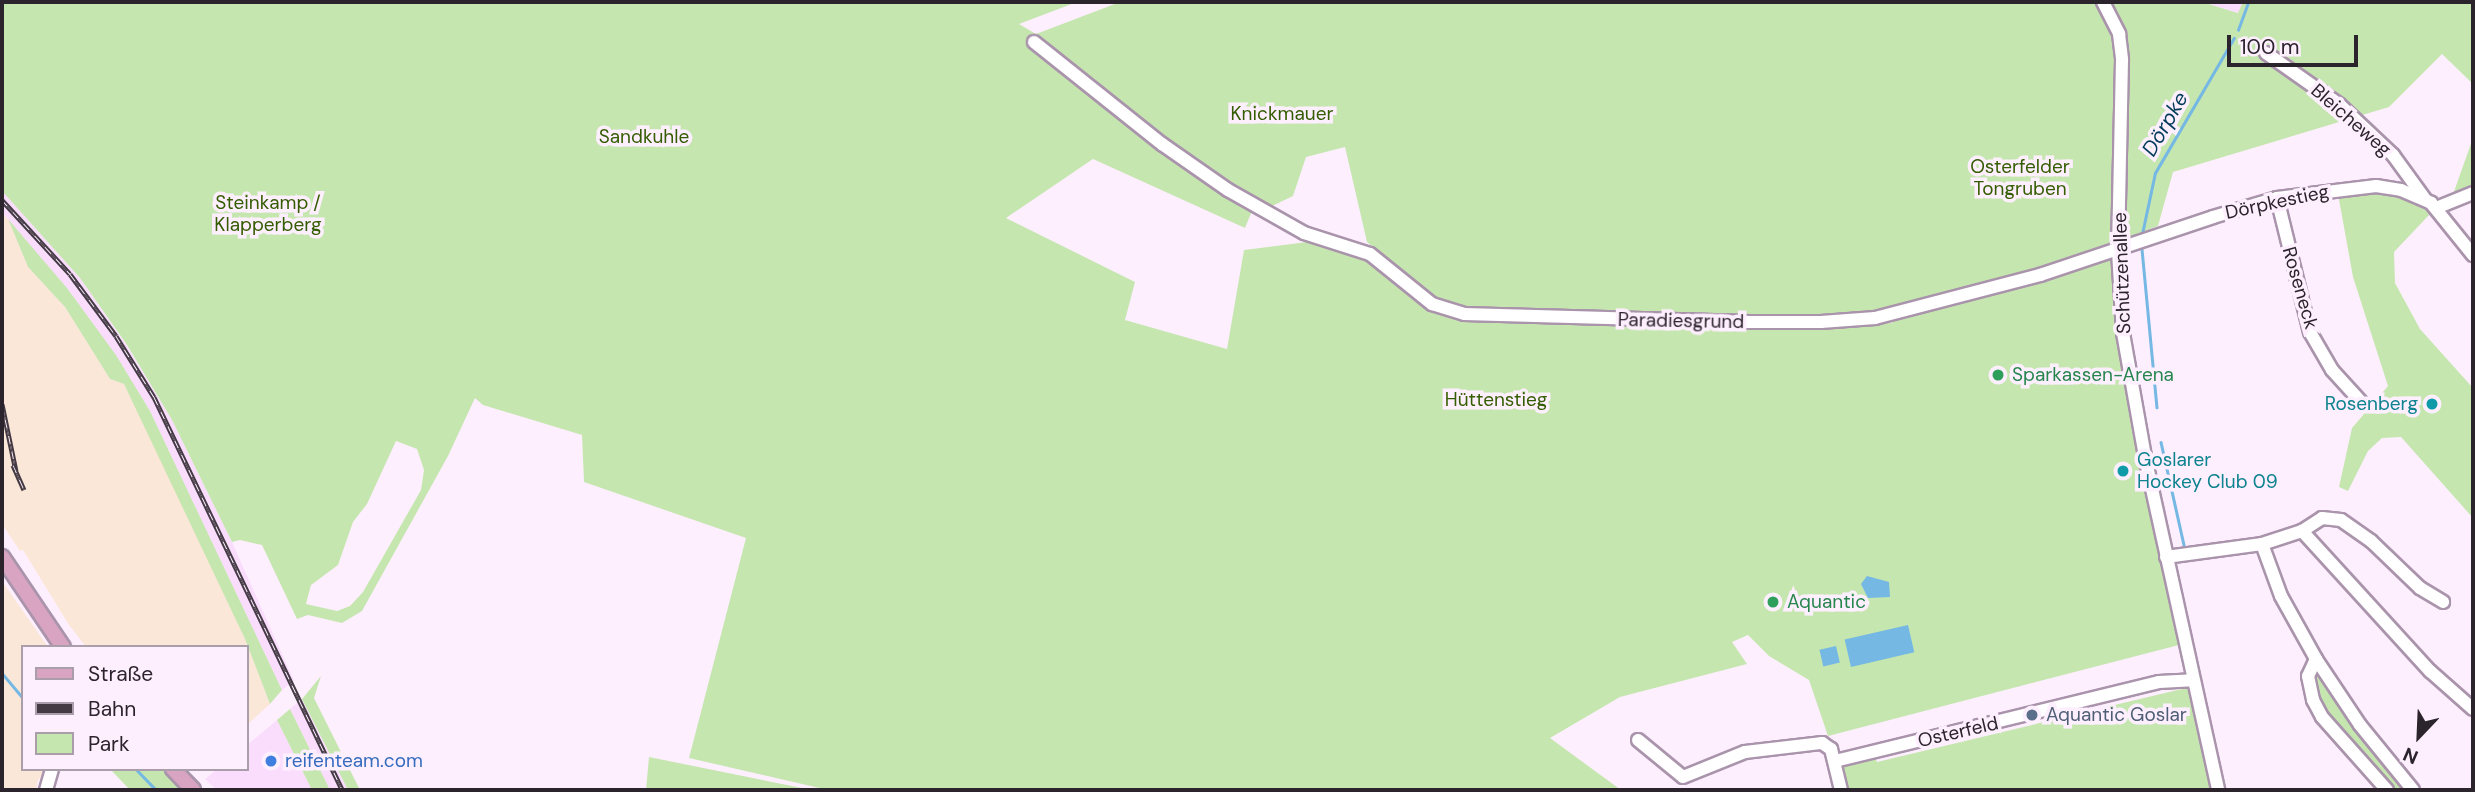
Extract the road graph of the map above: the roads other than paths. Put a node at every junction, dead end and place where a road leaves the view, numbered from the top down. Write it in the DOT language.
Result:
graph roads {
  1 [pos="2104,2"];
  2 [pos="1034,42"];
  3 [pos="2266,53"];
  4 [pos="2473,194"];
  5 [pos="2277,198"];
  6 [pos="2425,199"];
  7 [pos="2435,208"];
  8 [pos="2118,251"];
  9 [pos="2473,255"];
  10 [pos="2364,404"];
  11 [pos="2302,531"];
  12 [pos="2262,544"];
  13 [pos="2,557"];
  14 [pos="2166,557"];
  15 [pos="2443,601"];
  16 [pos="62,645"];
  17 [pos="2316,659"];
  18 [pos="2192,680"];
  19 [pos="2473,709"];
  20 [pos="1638,740"];
  21 [pos="1835,761"];
  22 [pos="51,771"];
  23 [pos="175,771"];
  24 [pos="46,790"];
  25 [pos="193,790"];
  26 [pos="1841,790"];
  27 [pos="2218,790"];
  28 [pos="2388,790"];
  29 [pos="2413,790"];
  1 -- 8 [label="street, Schützenallee"];
  2 -- 8 [label="street, Paradiesgrund"];
  3 -- 6 [label="street, Bleicheweg"];
  4 -- 7 [label="street"];
  5 -- 6 [label="street, Dörpkestieg"];
  5 -- 8 [label="street, Dörpkestieg"];
  5 -- 10 [label="street, Roseneck"];
  6 -- 7 [label="street, Dörpkestieg"];
  7 -- 9 [label="street"];
  8 -- 14 [label="street, Schützenallee"];
  11 -- 12 [label="street"];
  11 -- 15 [label="street"];
  11 -- 19 [label="street"];
  12 -- 14 [label="street"];
  12 -- 17 [label="street"];
  13 -- 16 [label="main road"];
  14 -- 18 [label="street, Schützenallee"];
  17 -- 28 [label="street"];
  17 -- 29 [label="street"];
  18 -- 21 [label="street, Osterfeld"];
  18 -- 27 [label="street, Schützenallee"];
  20 -- 21 [label="street"];
  21 -- 26 [label="street"];
  22 -- 24 [label="street"];
  23 -- 25 [label="main road"];
}
